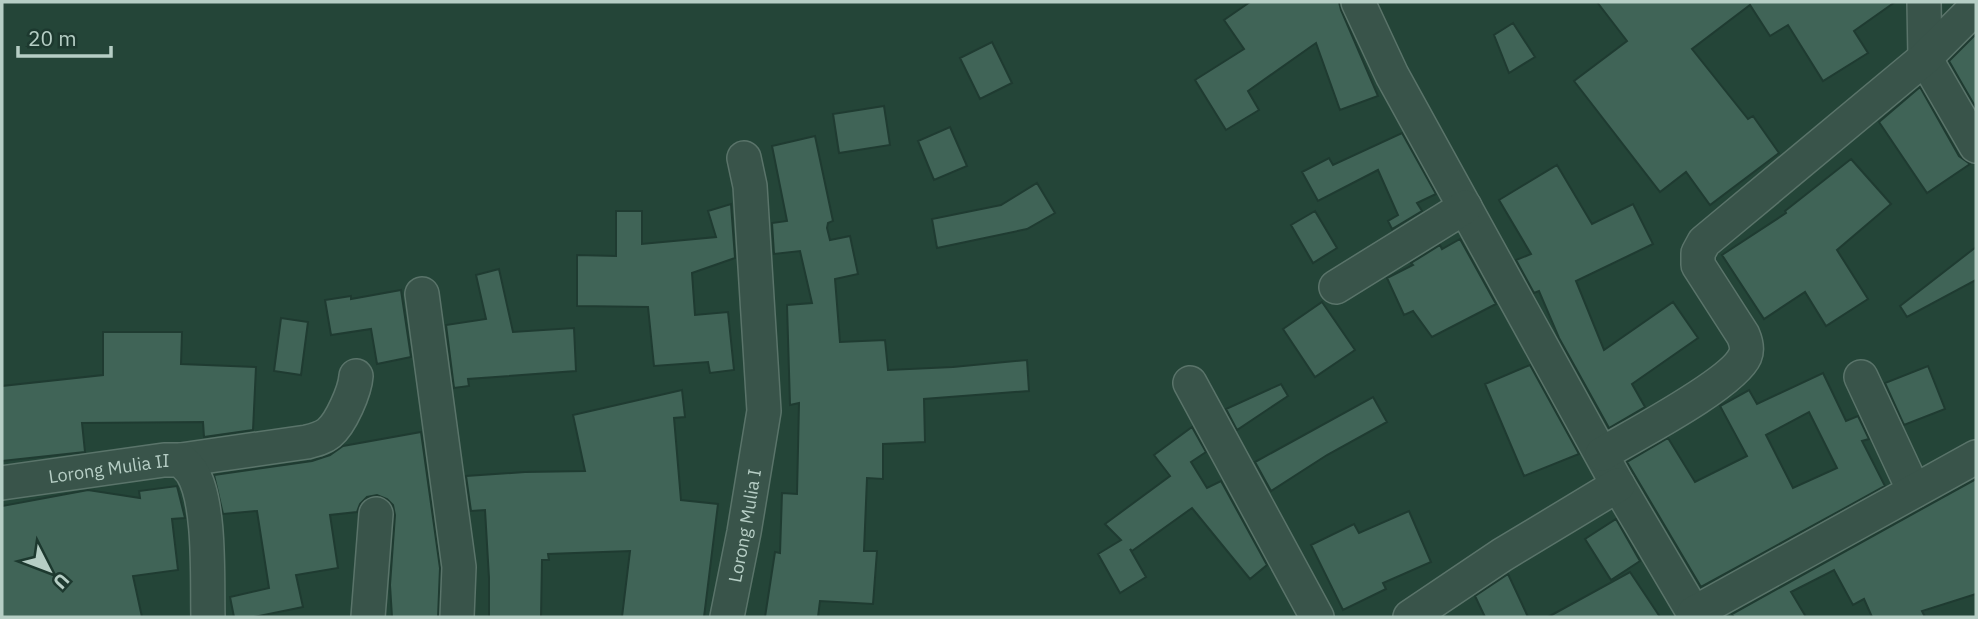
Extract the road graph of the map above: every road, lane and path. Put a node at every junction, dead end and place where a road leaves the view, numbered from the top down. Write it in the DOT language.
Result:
graph roads {
  1 [pos="1358,2"];
  2 [pos="1924,2"];
  3 [pos="1976,7"];
  4 [pos="1925,58"];
  5 [pos="1976,146"];
  6 [pos="744,158"];
  7 [pos="1465,207"];
  8 [pos="1336,287"];
  9 [pos="422,294"];
  10 [pos="356,376"];
  11 [pos="1861,377"];
  12 [pos="1190,383"];
  13 [pos="1602,454"];
  14 [pos="1976,457"];
  15 [pos="181,460"];
  16 [pos="2,483"];
  17 [pos="1618,485"];
  18 [pos="1914,491"];
  19 [pos="376,514"];
  20 [pos="1695,615"];
  21 [pos="208,617"];
  22 [pos="368,617"];
  23 [pos="457,617"];
  24 [pos="727,617"];
  25 [pos="1317,617"];
  26 [pos="1410,617"];
  1 -- 7 [label="street"];
  2 -- 4 [label="street"];
  3 -- 4 [label="street"];
  4 -- 5 [label="street"];
  4 -- 13 [label="street"];
  6 -- 24 [label="street, Lorong Mulia I"];
  7 -- 8 [label="street"];
  7 -- 13 [label="street"];
  9 -- 23 [label="street"];
  10 -- 15 [label="street"];
  11 -- 18 [label="street"];
  12 -- 25 [label="street"];
  13 -- 17 [label="street"];
  14 -- 18 [label="street"];
  15 -- 16 [label="street, Lorong Mulia II"];
  15 -- 21 [label="street, Lorong Mulia II"];
  17 -- 20 [label="street"];
  17 -- 26 [label="street"];
  18 -- 20 [label="street"];
  19 -- 22 [label="street"];
}
